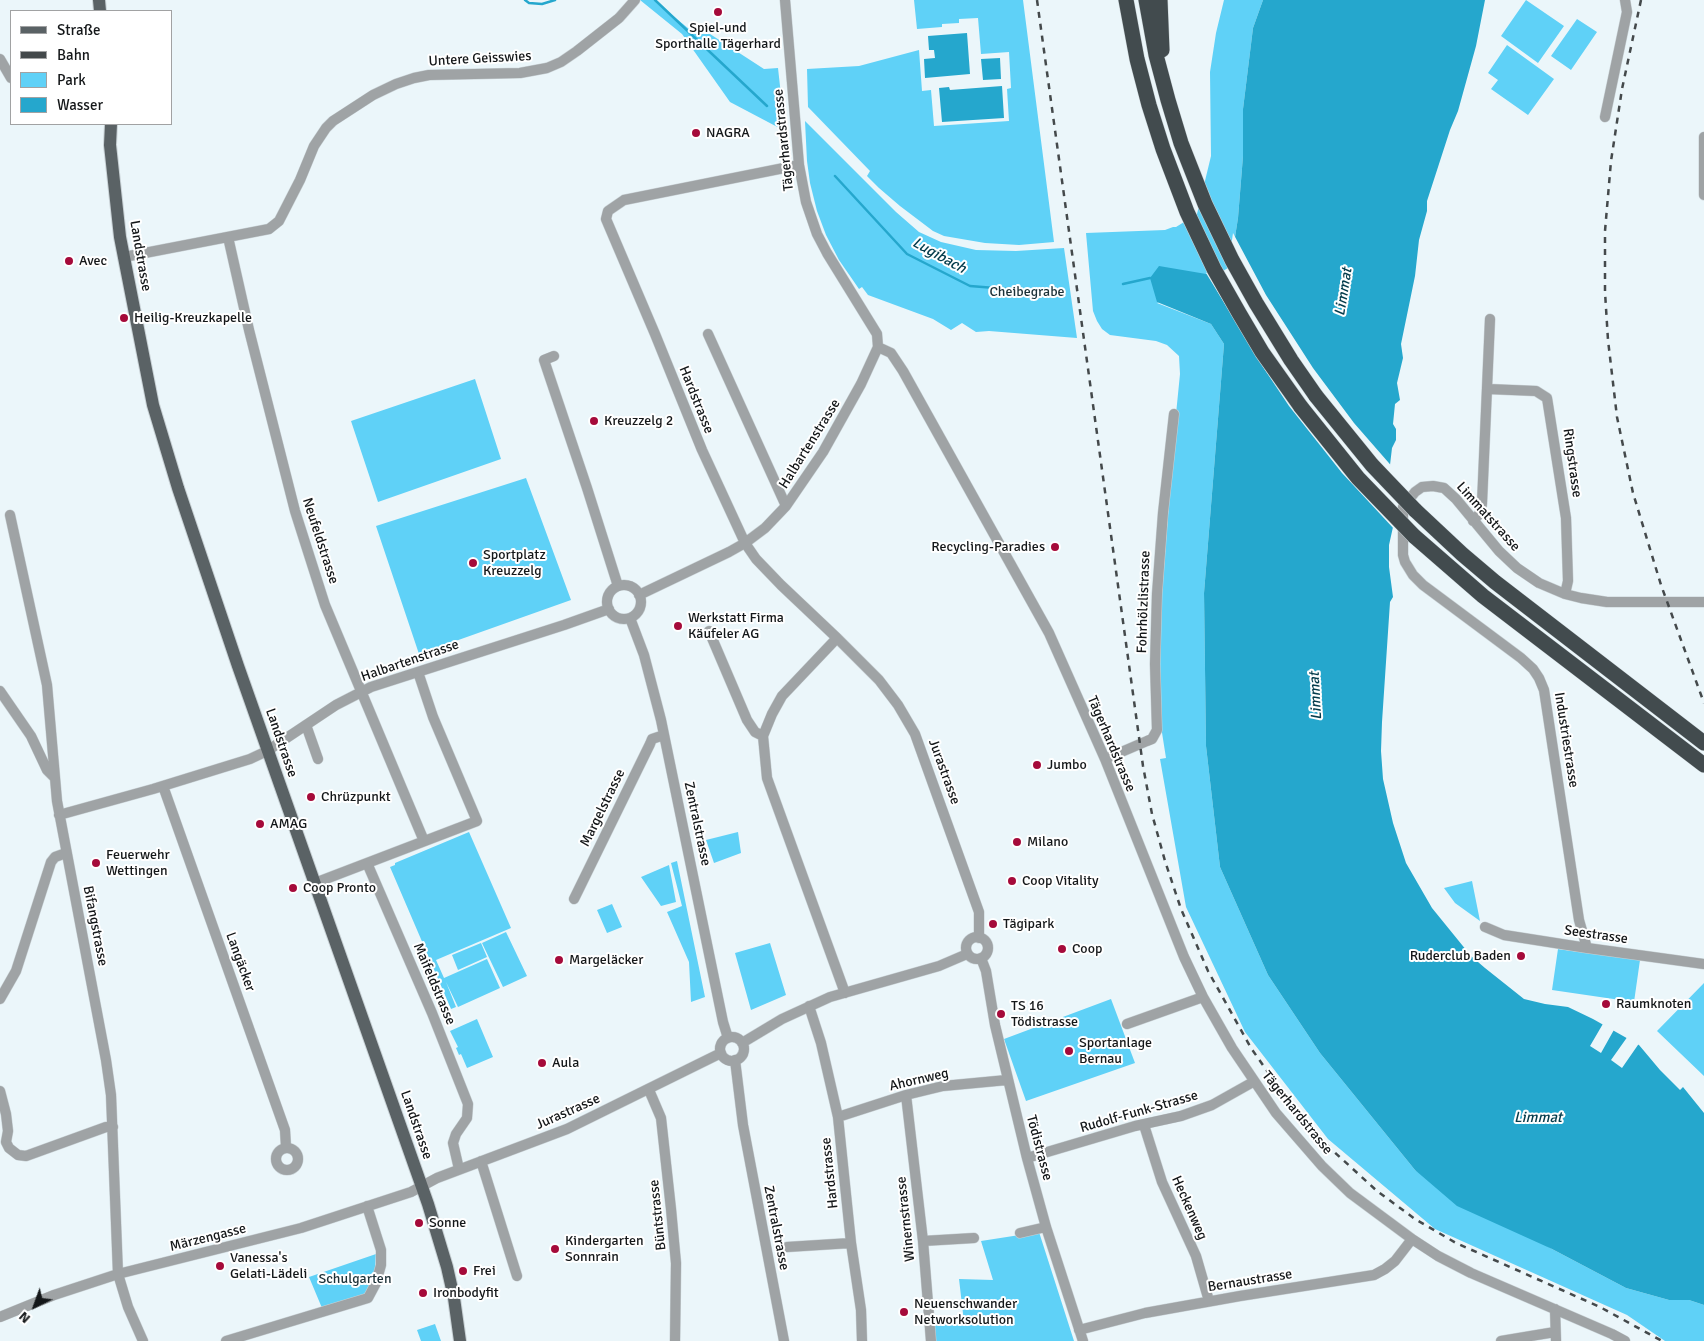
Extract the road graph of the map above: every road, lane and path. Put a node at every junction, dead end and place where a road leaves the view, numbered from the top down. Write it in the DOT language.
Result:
graph roads {
  1 [pos="635,0"];
  2 [pos="785,0"];
  3 [pos="1126,0"];
  4 [pos="1146,0"];
  5 [pos="1160,0"];
  6 [pos="1625,0"];
  7 [pos="0,59"];
  8 [pos="10,76"];
  9 [pos="1162,79"];
  10 [pos="1605,118"];
  11 [pos="103,125"];
  12 [pos="111,125"];
  13 [pos="1704,137"];
  14 [pos="110,145"];
  15 [pos="799,165"];
  16 [pos="1704,195"];
  17 [pos="228,237"];
  18 [pos="124,257"];
  19 [pos="1490,319"];
  20 [pos="708,334"];
  21 [pos="878,347"];
  22 [pos="554,356"];
  23 [pos="1488,389"];
  24 [pos="1174,414"];
  25 [pos="786,506"];
  26 [pos="1409,509"];
  27 [pos="10,515"];
  28 [pos="1473,520"];
  29 [pos="745,543"];
  30 [pos="618,586"];
  31 [pos="1565,594"];
  32 [pos="639,595"];
  33 [pos="1704,602"];
  34 [pos="608,608"];
  35 [pos="630,618"];
  36 [pos="709,631"];
  37 [pos="837,638"];
  38 [pos="418,672"];
  39 [pos="0,691"];
  40 [pos="362,692"];
  41 [pos="306,725"];
  42 [pos="664,735"];
  43 [pos="763,736"];
  44 [pos="1704,743"];
  45 [pos="267,751"];
  46 [pos="318,759"];
  47 [pos="1105,759"];
  48 [pos="1704,765"];
  49 [pos="54,777"];
  50 [pos="163,786"];
  51 [pos="59,816"];
  52 [pos="424,841"];
  53 [pos="66,853"];
  54 [pos="367,863"];
  55 [pos="315,883"];
  56 [pos="574,899"];
  57 [pos="1485,928"];
  58 [pos="979,938"];
  59 [pos="1587,948"];
  60 [pos="967,954"];
  61 [pos="981,958"];
  62 [pos="1704,964"];
  63 [pos="845,993"];
  64 [pos="1203,996"];
  65 [pos="0,999"];
  66 [pos="809,1006"];
  67 [pos="1127,1024"];
  68 [pos="728,1038"];
  69 [pos="742,1043"];
  70 [pos="721,1053"];
  71 [pos="735,1060"];
  72 [pos="1007,1080"];
  73 [pos="1254,1082"];
  74 [pos="649,1090"];
  75 [pos="0,1091"];
  76 [pos="906,1095"];
  77 [pos="838,1117"];
  78 [pos="1144,1125"];
  79 [pos="113,1127"];
  80 [pos="3,1142"];
  81 [pos="286,1147"];
  82 [pos="1027,1158"];
  83 [pos="481,1161"];
  84 [pos="459,1169"];
  85 [pos="422,1186"];
  86 [pos="367,1206"];
  87 [pos="1046,1227"];
  88 [pos="1020,1233"];
  89 [pos="974,1238"];
  90 [pos="1412,1239"];
  91 [pos="923,1241"];
  92 [pos="851,1243"];
  93 [pos="788,1247"];
  94 [pos="118,1274"];
  95 [pos="517,1276"];
  96 [pos="1209,1301"];
  97 [pos="1554,1309"];
  98 [pos="0,1317"];
  99 [pos="1079,1330"];
  100 [pos="1556,1337"];
  101 [pos="143,1341"];
  102 [pos="226,1341"];
  103 [pos="460,1341"];
  104 [pos="675,1341"];
  105 [pos="784,1341"];
  106 [pos="862,1341"];
  107 [pos="931,1341"];
  108 [pos="1082,1341"];
  109 [pos="1501,1341"];
  110 [pos="1625,1341"];
  1 -- 17 [label="street, Untere Geisswies"];
  2 -- 15 [label="street, Tägerhardstrasse"];
  3 -- 48 [label="highway, bridge"];
  4 -- 9 [label="highway"];
  5 -- 9 [label="highway"];
  6 -- 10 [label="street"];
  7 -- 8 [label="street"];
  9 -- 26 [label="highway, bridge"];
  11 -- 14 [label="main road, Landstrasse"];
  12 -- 14 [label="main road, Landstrasse"];
  13 -- 16 [label="street"];
  14 -- 18 [label="main road, Landstrasse"];
  15 -- 21 [label="street, Tägerhardstrasse"];
  15 -- 29 [label="street, Hardstrasse"];
  17 -- 18 [label="street, Untere Geisswies"];
  17 -- 40 [label="street, Neufeldstrasse"];
  18 -- 45 [label="main road, Landstrasse"];
  19 -- 23 [label="street"];
  20 -- 25 [label="street"];
  21 -- 25 [label="street, Halbartenstrasse"];
  21 -- 47 [label="street, Tägerhardstrasse"];
  22 -- 30 [label="street"];
  23 -- 28 [label="street"];
  23 -- 31 [label="street, Ringstrasse"];
  24 -- 47 [label="street, Fohrhölzlistrasse"];
  25 -- 29 [label="street, Halbartenstrasse"];
  26 -- 28 [label="street, Limmatstrasse"];
  26 -- 44 [label="highway"];
  26 -- 59 [label="street, Industriestrasse"];
  27 -- 49 [label="street, Bifangstrasse"];
  28 -- 31 [label="street, Limmatstrasse"];
  29 -- 32 [label="street, Halbartenstrasse"];
  29 -- 37 [label="street, Hardstrasse"];
  30 -- 32 [label="street"];
  30 -- 34 [label="street"];
  31 -- 33 [label="street, Limmatstrasse"];
  32 -- 35 [label="street"];
  34 -- 35 [label="street"];
  34 -- 38 [label="street, Halbartenstrasse"];
  35 -- 42 [label="street, Zentralstrasse"];
  36 -- 43 [label="street"];
  37 -- 43 [label="street"];
  37 -- 58 [label="street, Jurastrasse"];
  38 -- 40 [label="street, Halbartenstrasse"];
  38 -- 52 [label="street"];
  39 -- 49 [label="street"];
  40 -- 41 [label="street, Halbartenstrasse"];
  40 -- 52 [label="street, Neufeldstrasse"];
  41 -- 45 [label="street, Halbartenstrasse"];
  41 -- 46 [label="street"];
  42 -- 56 [label="street, Margelstrasse"];
  42 -- 68 [label="street, Zentralstrasse"];
  43 -- 63 [label="street"];
  45 -- 50 [label="street, Halbartenstrasse"];
  45 -- 55 [label="main road, Landstrasse"];
  47 -- 64 [label="street, Tägerhardstrasse"];
  49 -- 51 [label="street, Bifangstrasse"];
  50 -- 51 [label="street, Halbartenstrasse"];
  50 -- 81 [label="street, Langäcker"];
  51 -- 53 [label="street, Bifangstrasse"];
  52 -- 54 [label="street"];
  53 -- 65 [label="street"];
  53 -- 79 [label="street, Bifangstrasse"];
  54 -- 55 [label="street"];
  54 -- 84 [label="street, Maifeldstrasse"];
  55 -- 85 [label="main road, Landstrasse"];
  57 -- 59 [label="street, Seestrasse"];
  58 -- 60 [label="street"];
  58 -- 61 [label="street"];
  59 -- 62 [label="street, Seestrasse"];
  60 -- 61 [label="street"];
  60 -- 63 [label="street"];
  61 -- 72 [label="street, Tödistrasse"];
  63 -- 66 [label="street"];
  64 -- 67 [label="street"];
  64 -- 73 [label="street, Tägerhardstrasse"];
  66 -- 69 [label="street"];
  66 -- 77 [label="street, Hardstrasse"];
  68 -- 69 [label="street"];
  68 -- 70 [label="street"];
  69 -- 71 [label="street"];
  70 -- 71 [label="street"];
  70 -- 74 [label="street, Jurastrasse"];
  71 -- 105 [label="street, Zentralstrasse"];
  72 -- 76 [label="street, Ahornweg"];
  72 -- 82 [label="street, Tödistrasse"];
  73 -- 78 [label="street, Rudolf-Funk-Strasse"];
  73 -- 90 [label="street, Tägerhardstrasse"];
  74 -- 83 [label="street, Jurastrasse"];
  74 -- 104 [label="street, Büntstrasse"];
  75 -- 80 [label="street"];
  76 -- 77 [label="street, Ahornweg"];
  76 -- 91 [label="street, Winernstrasse"];
  77 -- 92 [label="street, Hardstrasse"];
  78 -- 82 [label="street, Rudolf-Funk-Strasse"];
  78 -- 96 [label="street, Heckenweg"];
  79 -- 80 [label="street"];
  79 -- 94 [label="street, Bifangstrasse"];
  82 -- 87 [label="street, Tödistrasse"];
  83 -- 84 [label="street, Jurastrasse"];
  83 -- 95 [label="street"];
  84 -- 85 [label="street, Jurastrasse"];
  85 -- 86 [label="street, Märzengasse"];
  85 -- 103 [label="main road, Landstrasse"];
  86 -- 94 [label="street, Märzengasse"];
  86 -- 102 [label="street"];
  87 -- 88 [label="street"];
  87 -- 99 [label="street, Tödistrasse"];
  89 -- 91 [label="street"];
  90 -- 96 [label="street, Bernaustrasse"];
  90 -- 97 [label="street, Tägerhardstrasse"];
  91 -- 107 [label="street, Winernstrasse"];
  92 -- 93 [label="street"];
  92 -- 106 [label="street, Hardstrasse"];
  94 -- 98 [label="street, Märzengasse"];
  94 -- 101 [label="street, Bifangstrasse"];
  96 -- 99 [label="street, Bernaustrasse"];
  97 -- 100 [label="street"];
  97 -- 110 [label="street, Tägerhardstrasse"];
  99 -- 108 [label="street, Tödistrasse"];
  100 -- 109 [label="street"];
}
